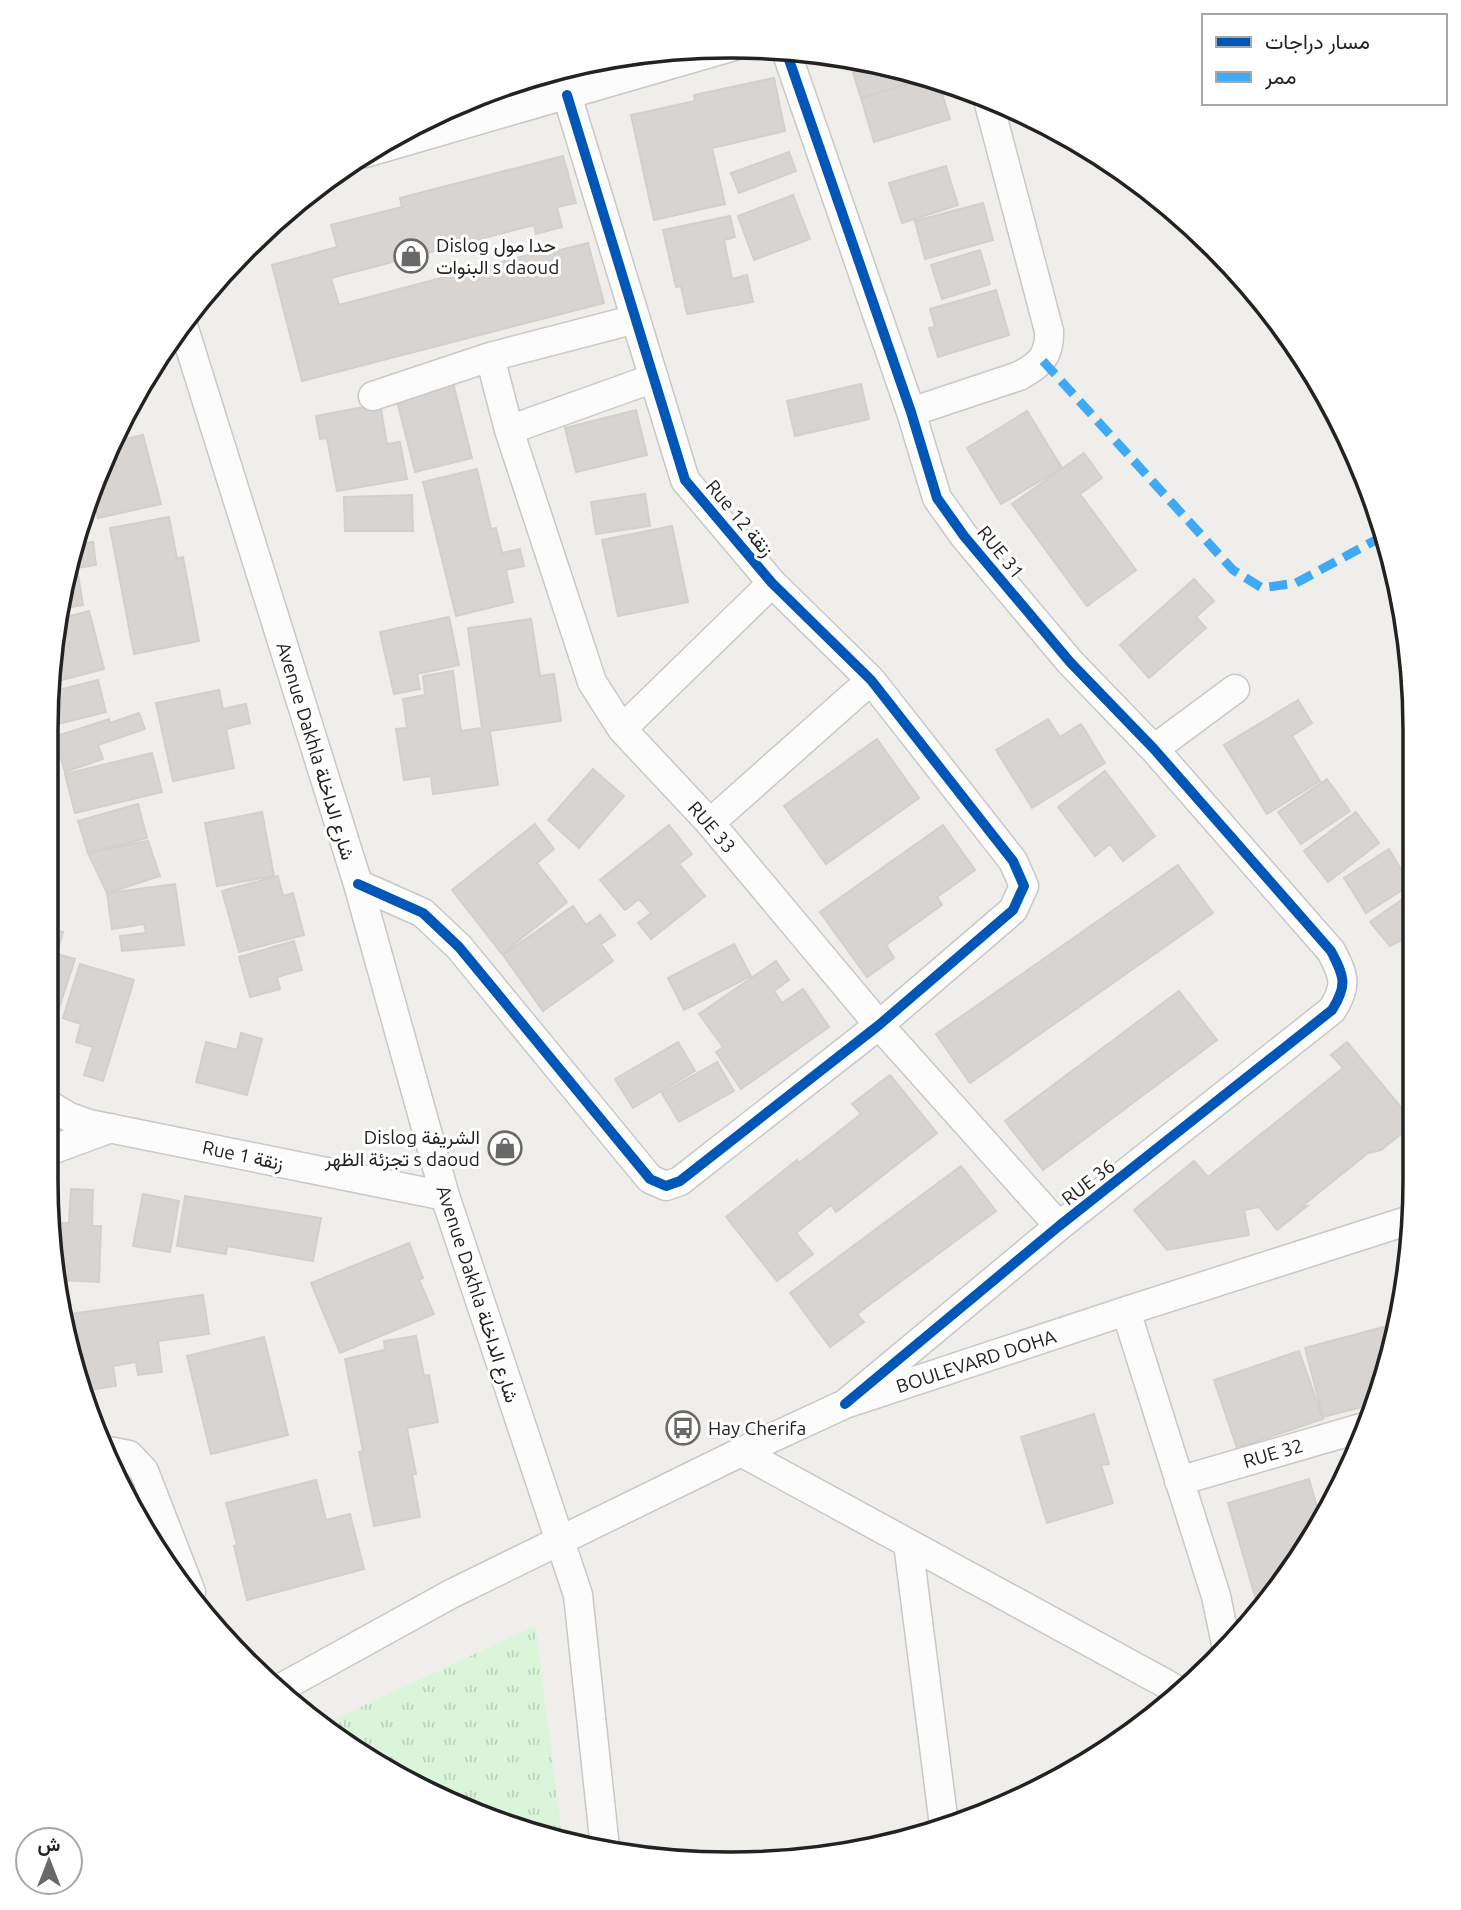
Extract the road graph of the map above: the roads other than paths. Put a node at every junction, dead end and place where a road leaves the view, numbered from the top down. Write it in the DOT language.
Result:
graph roads {
  1 [pos="690,59"];
  2 [pos="789,61"];
  3 [pos="567,95"];
  4 [pos="991,110"];
  5 [pos="433,127"];
  6 [pos="636,319"];
  7 [pos="186,337"];
  8 [pos="490,357"];
  9 [pos="654,379"];
  10 [pos="373,396"];
  11 [pos="911,412"];
  12 [pos="509,430"];
  13 [pos="772,583"];
  14 [pos="872,680"];
  15 [pos="1235,689"];
  16 [pos="622,729"];
  17 [pos="1154,749"];
  18 [pos="710,823"];
  19 [pos="358,884"];
  20 [pos="1345,983"];
  21 [pos="879,1025"];
  22 [pos="58,1110"];
  23 [pos="111,1128"];
  24 [pos="58,1148"];
  25 [pos="445,1196"];
  26 [pos="1402,1223"];
  27 [pos="1059,1226"];
  28 [pos="1126,1311"];
  29 [pos="845,1404"];
  30 [pos="1355,1430"];
  31 [pos="741,1452"];
  32 [pos="116,1453"];
  33 [pos="1179,1481"];
  34 [pos="559,1542"];
  35 [pos="908,1543"];
  36 [pos="181,1568"];
  37 [pos="1224,1636"];
  38 [pos="287,1685"];
  39 [pos="1172,1687"];
  40 [pos="943,1818"];
  41 [pos="604,1840"];
  1 -- 3 [label="street"];
  2 -- 11 [label="street, RUE 31"];
  3 -- 5 [label="street"];
  3 -- 6 [label="street, Rue 12 زنقة"];
  4 -- 11 [label="street"];
  6 -- 8 [label="street"];
  6 -- 9 [label="street, Rue 12 زنقة"];
  7 -- 19 [label="street, Avenue Dakhla شارع الداخلة"];
  8 -- 10 [label="street"];
  8 -- 12 [label="street, RUE 33"];
  9 -- 12 [label="street"];
  9 -- 13 [label="street, Rue 12 زنقة"];
  11 -- 17 [label="street, RUE 31"];
  12 -- 16 [label="street, RUE 33"];
  13 -- 14 [label="street, Rue 12 زنقة"];
  13 -- 16 [label="street"];
  14 -- 18 [label="street"];
  14 -- 21 [label="street, Rue 12 زنقة"];
  15 -- 17 [label="street"];
  16 -- 18 [label="street, RUE 33"];
  17 -- 20 [label="street, RUE 31"];
  18 -- 21 [label="street, RUE 33"];
  19 -- 21 [label="street"];
  19 -- 25 [label="street, Avenue Dakhla شارع الداخلة"];
  20 -- 27 [label="street, RUE 36"];
  21 -- 27 [label="street, RUE 33"];
  22 -- 23 [label="street, Rue 1 زنقة"];
  23 -- 24 [label="street"];
  23 -- 25 [label="street, Rue 1 زنقة"];
  25 -- 34 [label="street, Avenue Dakhla شارع الداخلة"];
  26 -- 28 [label="street, BOULEVARD DOHA"];
  27 -- 29 [label="street, RUE 36"];
  28 -- 29 [label="street, BOULEVARD DOHA"];
  28 -- 33 [label="street"];
  29 -- 31 [label="street, BOULEVARD DOHA"];
  30 -- 33 [label="street, RUE 32"];
  31 -- 34 [label="street, BOULEVARD DOHA"];
  31 -- 35 [label="street"];
  32 -- 36 [label="street"];
  33 -- 37 [label="street"];
  34 -- 38 [label="street, BOULEVARD DOHA"];
  34 -- 41 [label="street, Avenue Dakhla شارع الداخلة"];
  35 -- 39 [label="street"];
  35 -- 40 [label="street"];
}
